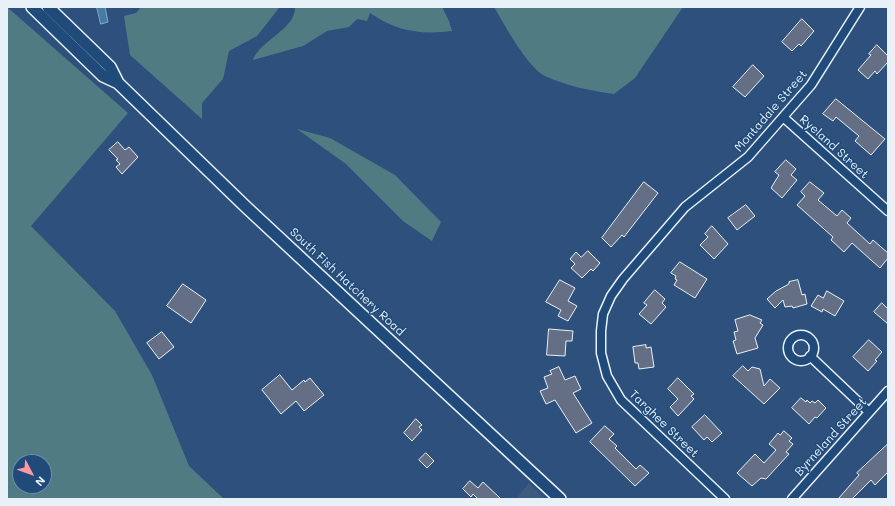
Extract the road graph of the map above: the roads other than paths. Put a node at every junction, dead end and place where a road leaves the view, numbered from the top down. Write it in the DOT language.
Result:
graph roads {
  1 [pos="32,7"];
  2 [pos="48,7"];
  3 [pos="860,7"];
  4 [pos="118,82"];
  5 [pos="782,118"];
  6 [pos="888,211"];
  7 [pos="601,331"];
  8 [pos="810,356"];
  9 [pos="888,391"];
  10 [pos="869,412"];
  11 [pos="560,499"];
  12 [pos="725,499"];
  13 [pos="792,499"];
  1 -- 4 [label="main road, South Fish Hatchery Road"];
  2 -- 4 [label="main road, South Fish Hatchery Road"];
  3 -- 5 [label="street, Montadale Street"];
  4 -- 11 [label="main road, South Fish Hatchery Road"];
  5 -- 6 [label="street, Ryeland Street"];
  5 -- 7 [label="street, Montadale Street"];
  7 -- 12 [label="street, Targhee Street"];
  8 -- 10 [label="street"];
  9 -- 10 [label="street, Byrneland Street"];
  10 -- 13 [label="street, Byrneland Street"];
}
